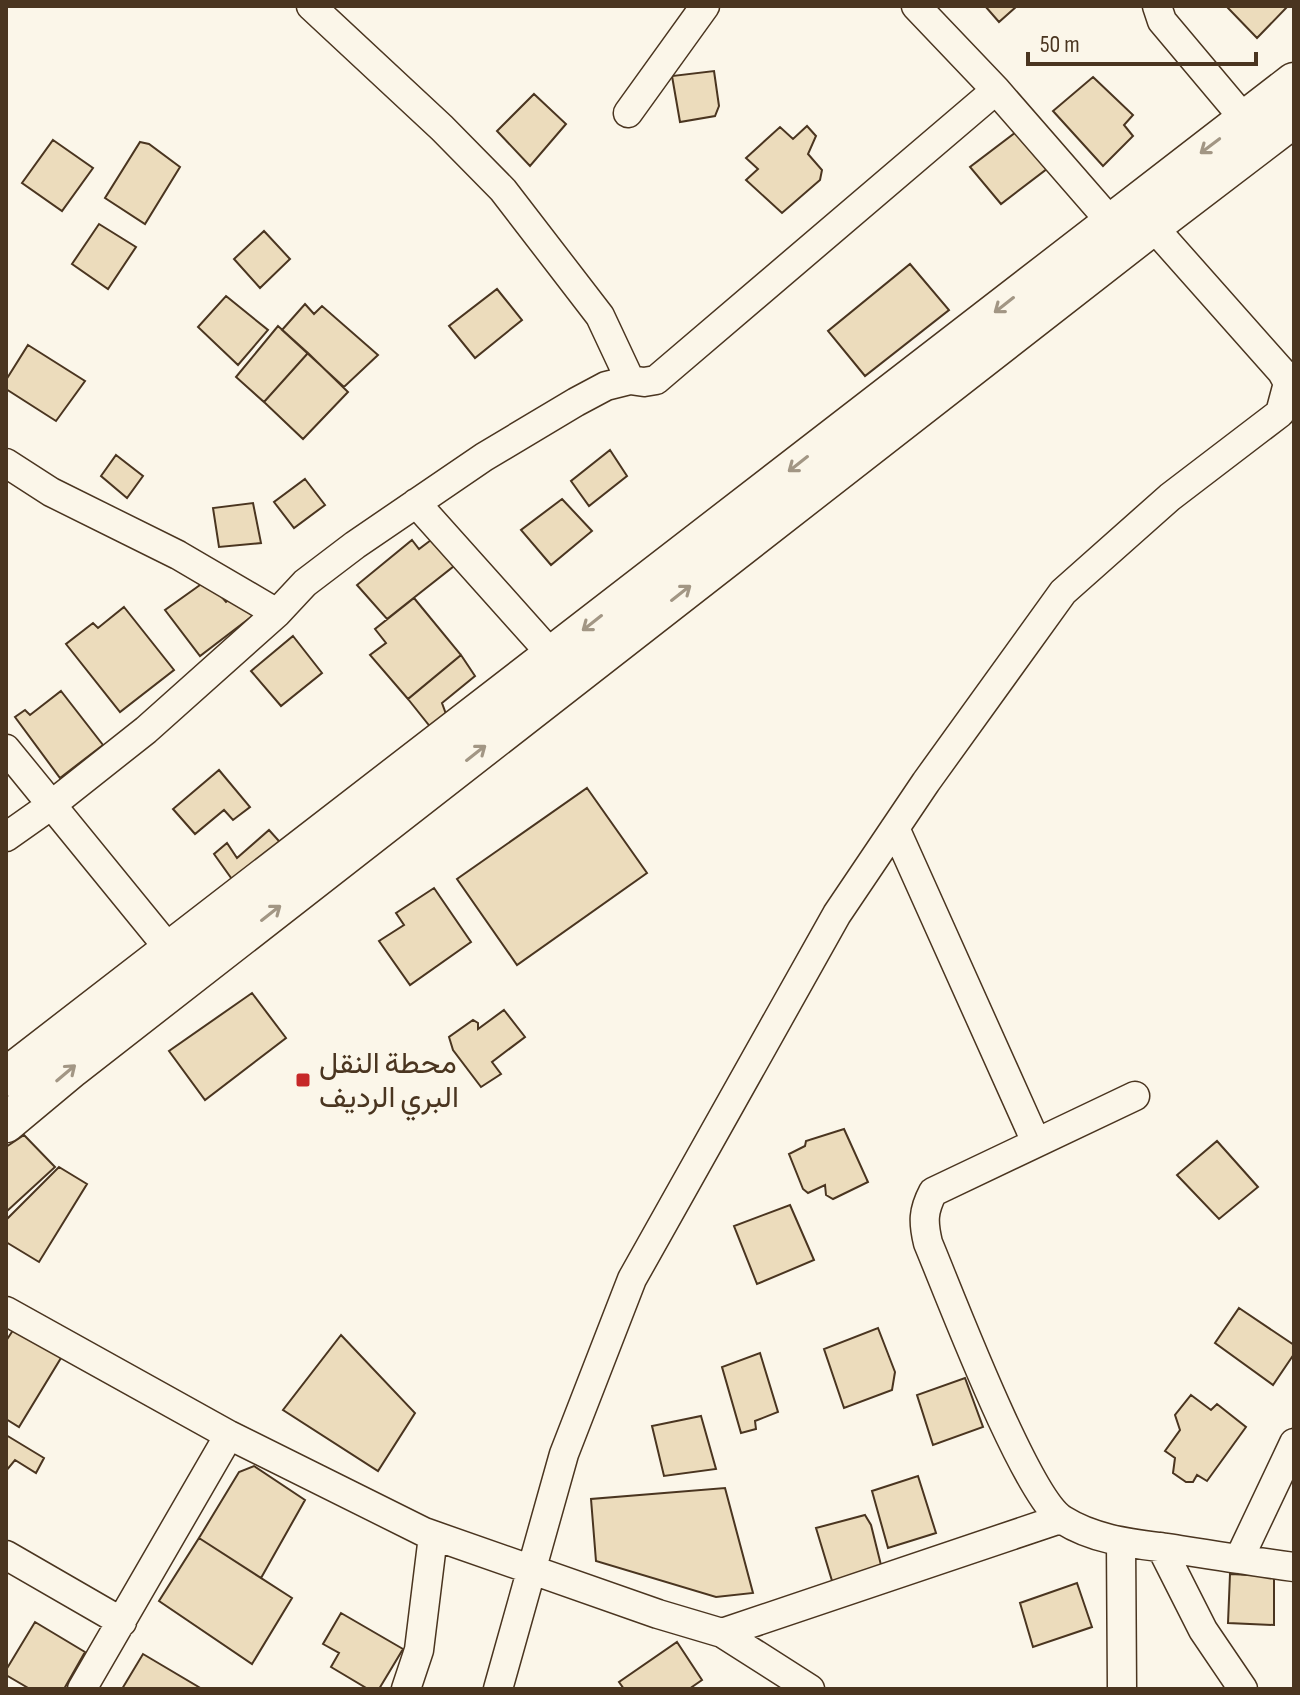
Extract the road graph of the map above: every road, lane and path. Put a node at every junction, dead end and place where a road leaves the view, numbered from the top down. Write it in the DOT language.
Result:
graph roads {
  1 [pos="311,6"];
  2 [pos="705,6"];
  3 [pos="916,6"];
  4 [pos="1157,6"];
  5 [pos="1294,82"];
  6 [pos="996,90"];
  7 [pos="628,113"];
  8 [pos="1294,118"];
  9 [pos="1254,130"];
  10 [pos="1132,217"];
  11 [pos="630,380"];
  12 [pos="6,463"];
  13 [pos="416,503"];
  14 [pos="277,613"];
  15 [pos="552,655"];
  16 [pos="6,749"];
  17 [pos="50,806"];
  18 [pos="895,828"];
  19 [pos="6,837"];
  20 [pos="170,950"];
  21 [pos="6,1077"];
  22 [pos="1135,1096"];
  23 [pos="6,1123"];
  24 [pos="1036,1142"];
  25 [pos="6,1311"];
  26 [pos="229,1435"];
  27 [pos="1294,1443"];
  28 [pos="1060,1519"];
  29 [pos="442,1539"];
  30 [pos="1121,1542"];
  31 [pos="1161,1547"];
  32 [pos="6,1555"];
  33 [pos="1239,1559"];
  34 [pos="1294,1567"];
  35 [pos="532,1570"];
  36 [pos="122,1622"];
  37 [pos="722,1633"];
  38 [pos="793,1684"];
  39 [pos="82,1689"];
  40 [pos="406,1689"];
  41 [pos="498,1689"];
  42 [pos="1122,1689"];
  43 [pos="1243,1689"];
  1 -- 11 [label="street"];
  2 -- 7 [label="street"];
  3 -- 6 [label="street"];
  4 -- 9 [label="street"];
  5 -- 9 [label="main road"];
  6 -- 10 [label="street"];
  6 -- 11 [label="street"];
  8 -- 9 [label="main road"];
  9 -- 10 [label="main road"];
  10 -- 15 [label="main road, one-way"];
  10 -- 18 [label="street"];
  23 -- 10 [label="main road, one-way"];
  11 -- 13 [label="street"];
  12 -- 14 [label="street"];
  13 -- 14 [label="street"];
  13 -- 15 [label="street"];
  14 -- 17 [label="street"];
  15 -- 20 [label="main road"];
  16 -- 17 [label="street"];
  17 -- 19 [label="street"];
  17 -- 20 [label="street"];
  18 -- 24 [label="street"];
  18 -- 35 [label="street"];
  20 -- 21 [label="main road"];
  22 -- 24 [label="street"];
  24 -- 28 [label="street"];
  25 -- 26 [label="street"];
  26 -- 29 [label="street"];
  26 -- 36 [label="street"];
  27 -- 33 [label="street"];
  28 -- 30 [label="street"];
  28 -- 37 [label="street"];
  29 -- 35 [label="street"];
  29 -- 40 [label="street"];
  30 -- 31 [label="street"];
  30 -- 42 [label="street"];
  31 -- 33 [label="street"];
  31 -- 43 [label="street"];
  32 -- 36 [label="street"];
  33 -- 34 [label="street"];
  35 -- 37 [label="street"];
  35 -- 41 [label="street"];
  36 -- 39 [label="street"];
  37 -- 38 [label="street"];
}
